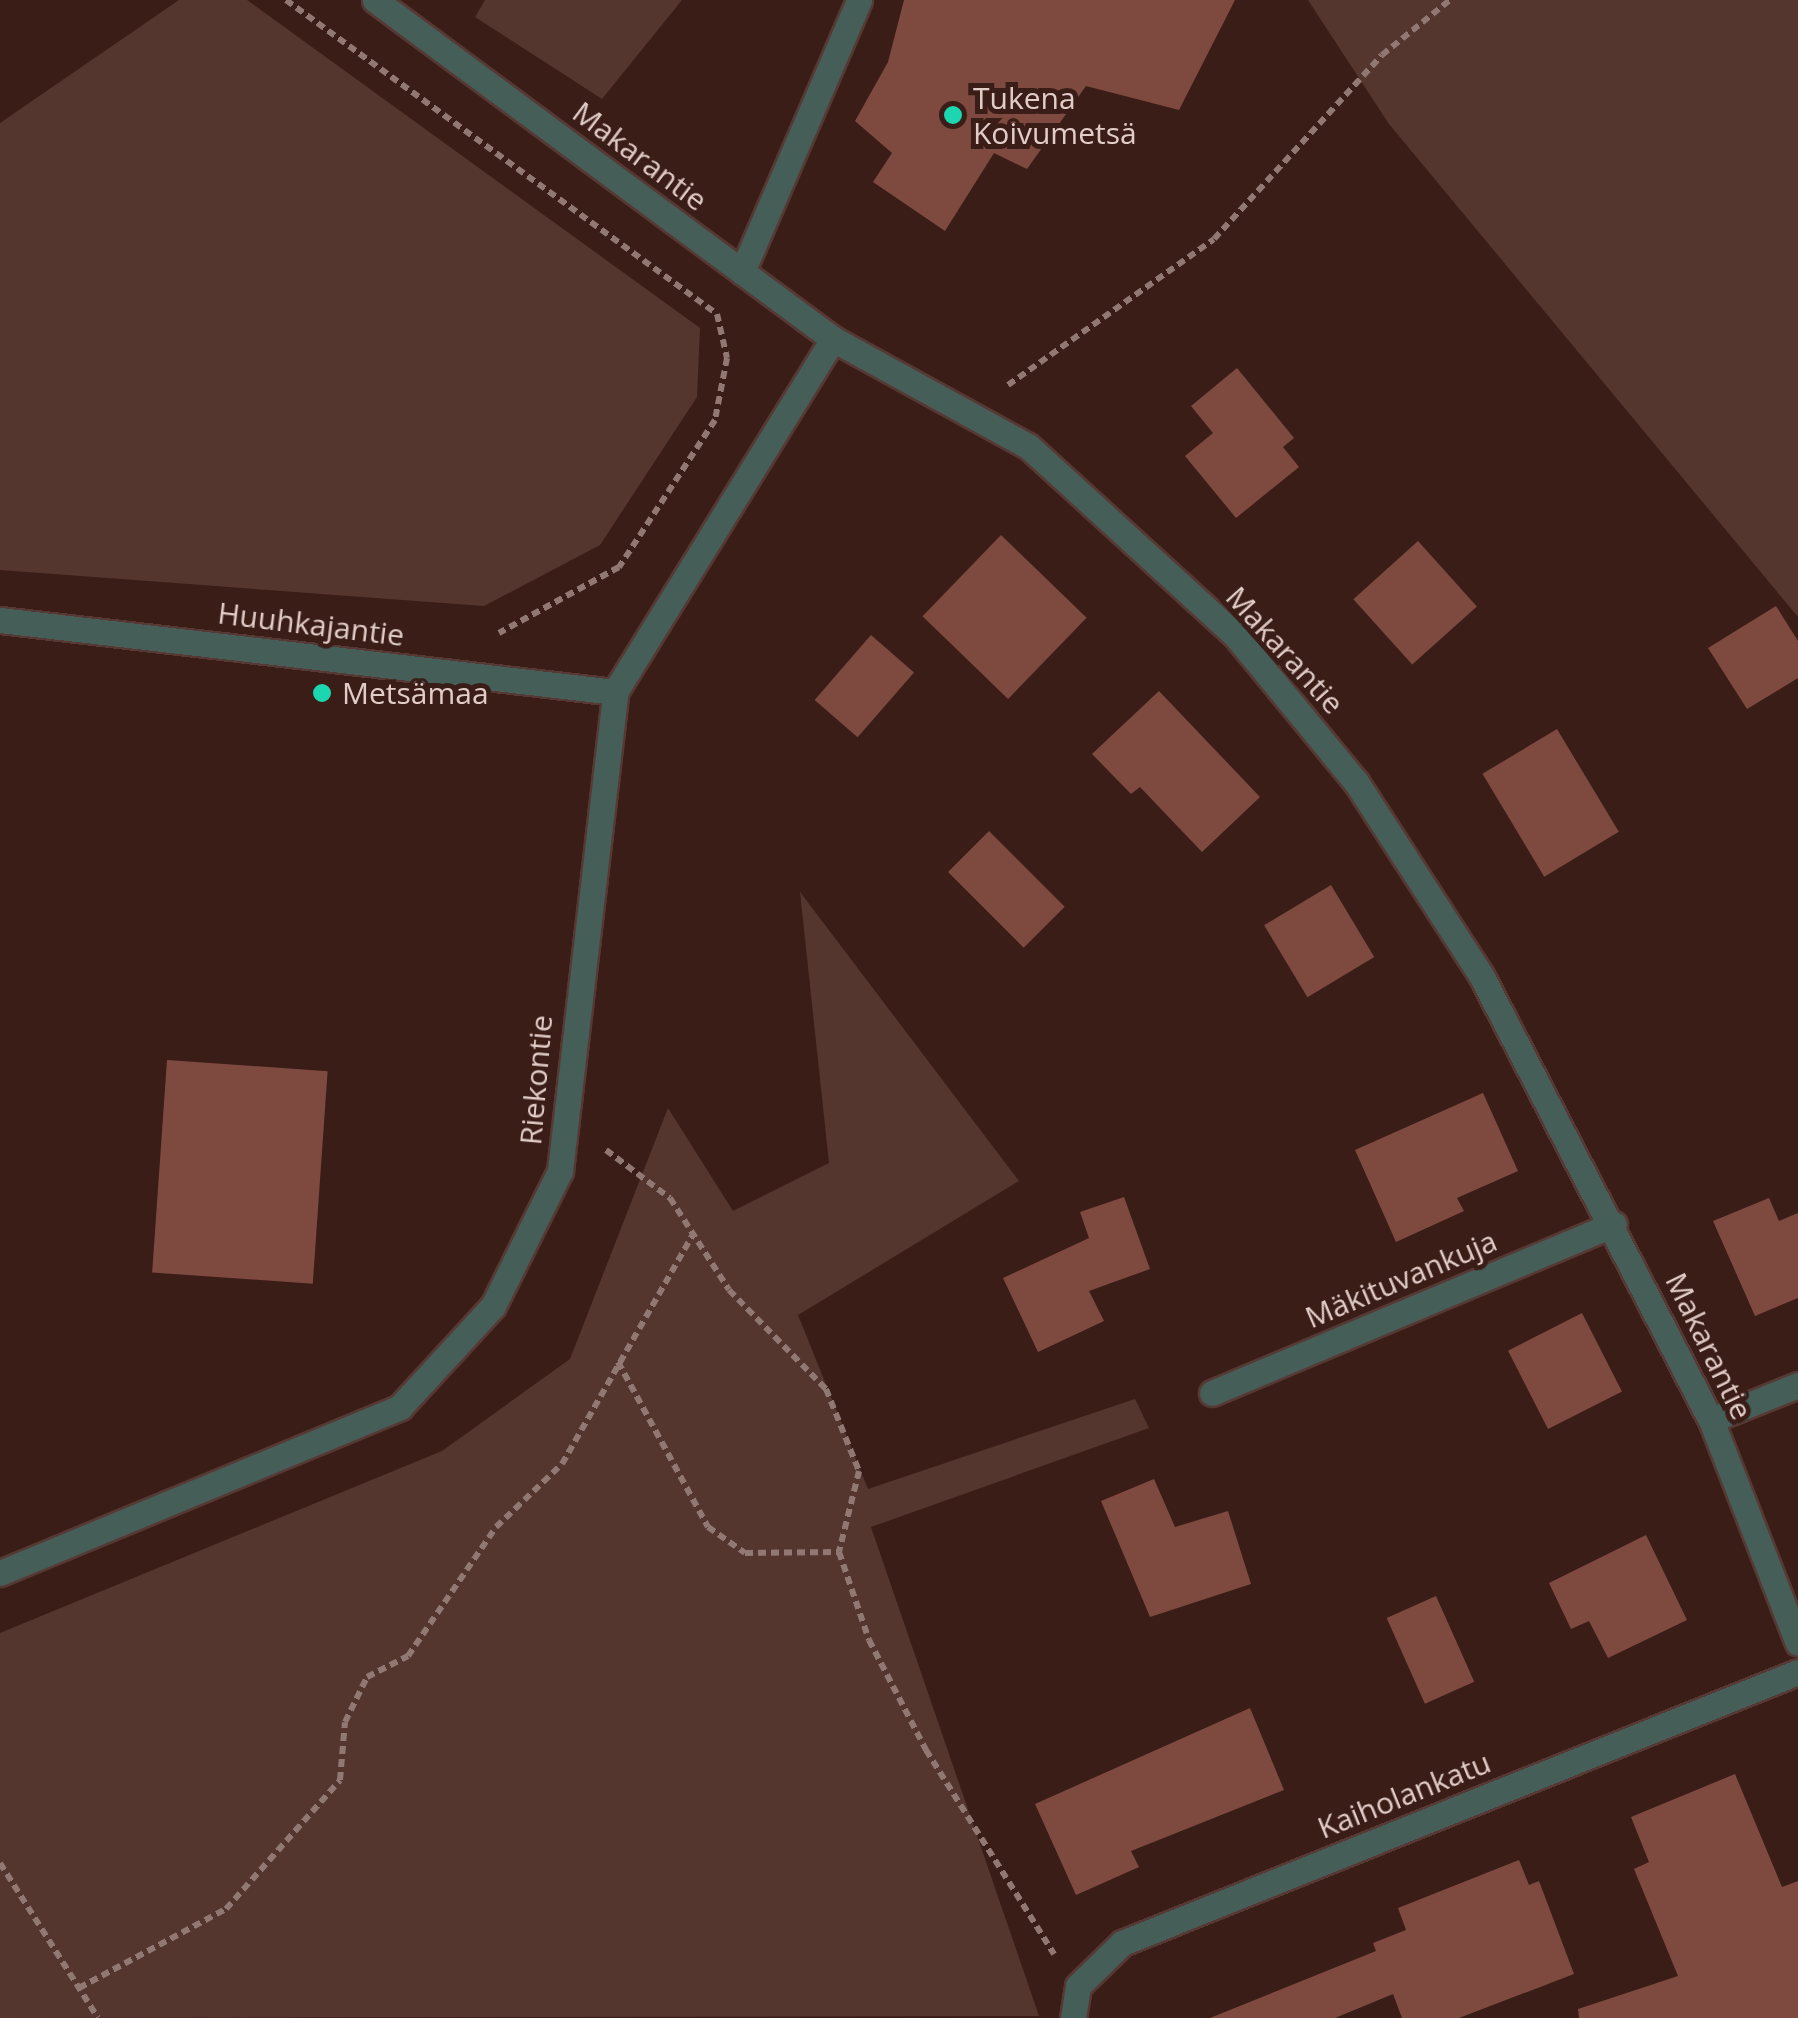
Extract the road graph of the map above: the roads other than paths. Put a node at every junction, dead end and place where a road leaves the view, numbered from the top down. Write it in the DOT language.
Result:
graph roads {
  1 [pos="375,0"];
  2 [pos="859,0"];
  3 [pos="742,272"];
  4 [pos="833,339"];
  5 [pos="0,620"];
  6 [pos="615,692"];
  7 [pos="1614,1224"];
  8 [pos="1798,1384"];
  9 [pos="1212,1393"];
  10 [pos="1711,1420"];
  11 [pos="0,1573"];
  12 [pos="1798,1642"];
  13 [pos="1798,1672"];
  14 [pos="1073,2018"];
  1 -- 3 [label="street, Makarantie"];
  2 -- 3 [label="street"];
  3 -- 4 [label="street, Makarantie"];
  4 -- 6 [label="street, Riekontie"];
  4 -- 7 [label="street, Makarantie"];
  5 -- 6 [label="street, Huuhkajantie"];
  6 -- 11 [label="street, Riekontie"];
  7 -- 9 [label="street, Mäkituvankuja"];
  7 -- 10 [label="street, Makarantie"];
  8 -- 10 [label="street"];
  10 -- 12 [label="street, Makarantie"];
  13 -- 14 [label="street, Kaiholankatu"];
}
